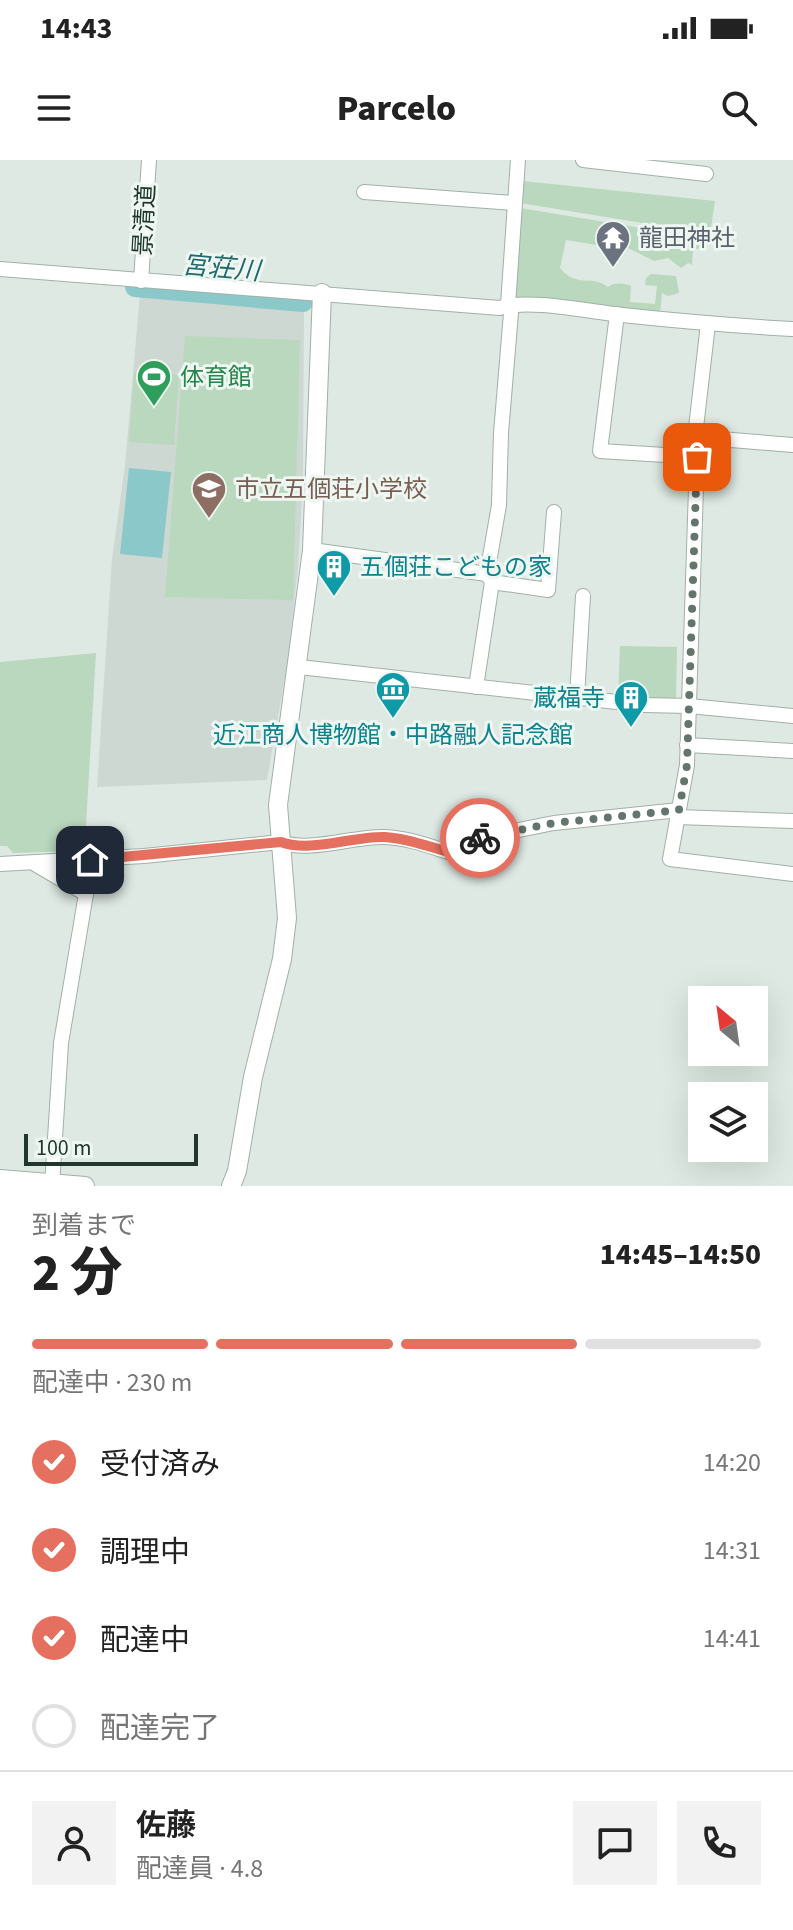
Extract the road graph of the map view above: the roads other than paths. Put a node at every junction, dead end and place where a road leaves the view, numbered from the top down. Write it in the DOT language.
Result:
graph roads {
  1 [pos="149,160"];
  2 [pos="518,160"];
  3 [pos="583,160"];
  4 [pos="706,174"];
  5 [pos="364,192"];
  6 [pos="514,203"];
  7 [pos="0,269"];
  8 [pos="141,281"];
  9 [pos="322,293"];
  10 [pos="508,305"];
  11 [pos="617,314"];
  12 [pos="708,324"];
  13 [pos="793,329"];
  14 [pos="695,437"];
  15 [pos="793,445"];
  16 [pos="697,457"];
  17 [pos="554,512"];
  18 [pos="312,550"];
  19 [pos="490,578"];
  20 [pos="583,596"];
  21 [pos="299,667"];
  22 [pos="476,687"];
  23 [pos="577,697"];
  24 [pos="689,706"];
  25 [pos="793,716"];
  26 [pos="687,745"];
  27 [pos="793,751"];
  28 [pos="678,814"];
  29 [pos="793,821"];
  30 [pos="281,842"];
  31 [pos="87,860"];
  32 [pos="34,863"];
  33 [pos="0,864"];
  34 [pos="793,874"];
  35 [pos="86,894"];
  36 [pos="0,1179"];
  37 [pos="52,1185"];
  38 [pos="85,1186"];
  39 [pos="231,1186"];
  1 -- 8 [label="street, 景清道"];
  2 -- 6 [label="street"];
  3 -- 4 [label="street"];
  5 -- 6 [label="street"];
  6 -- 10 [label="street"];
  7 -- 8 [label="street"];
  8 -- 9 [label="street"];
  9 -- 10 [label="street"];
  9 -- 18 [label="street"];
  10 -- 11 [label="street"];
  10 -- 19 [label="street"];
  11 -- 12 [label="street"];
  11 -- 16 [label="street"];
  12 -- 13 [label="street"];
  12 -- 14 [label="street"];
  14 -- 15 [label="street"];
  14 -- 16 [label="street"];
  16 -- 24 [label="street"];
  17 -- 19 [label="street"];
  18 -- 19 [label="street"];
  18 -- 21 [label="street"];
  19 -- 22 [label="street"];
  20 -- 23 [label="street"];
  21 -- 22 [label="street"];
  21 -- 30 [label="street"];
  22 -- 23 [label="street"];
  23 -- 24 [label="street"];
  24 -- 25 [label="street"];
  24 -- 26 [label="street"];
  26 -- 27 [label="street"];
  26 -- 28 [label="street"];
  28 -- 29 [label="street"];
  28 -- 30 [label="street"];
  28 -- 34 [label="street"];
  30 -- 31 [label="street"];
  30 -- 39 [label="street"];
  31 -- 32 [label="street"];
  31 -- 35 [label="street"];
  32 -- 33 [label="street"];
  32 -- 35 [label="street"];
  35 -- 37 [label="street"];
  36 -- 37 [label="street"];
  37 -- 38 [label="street"];
}
